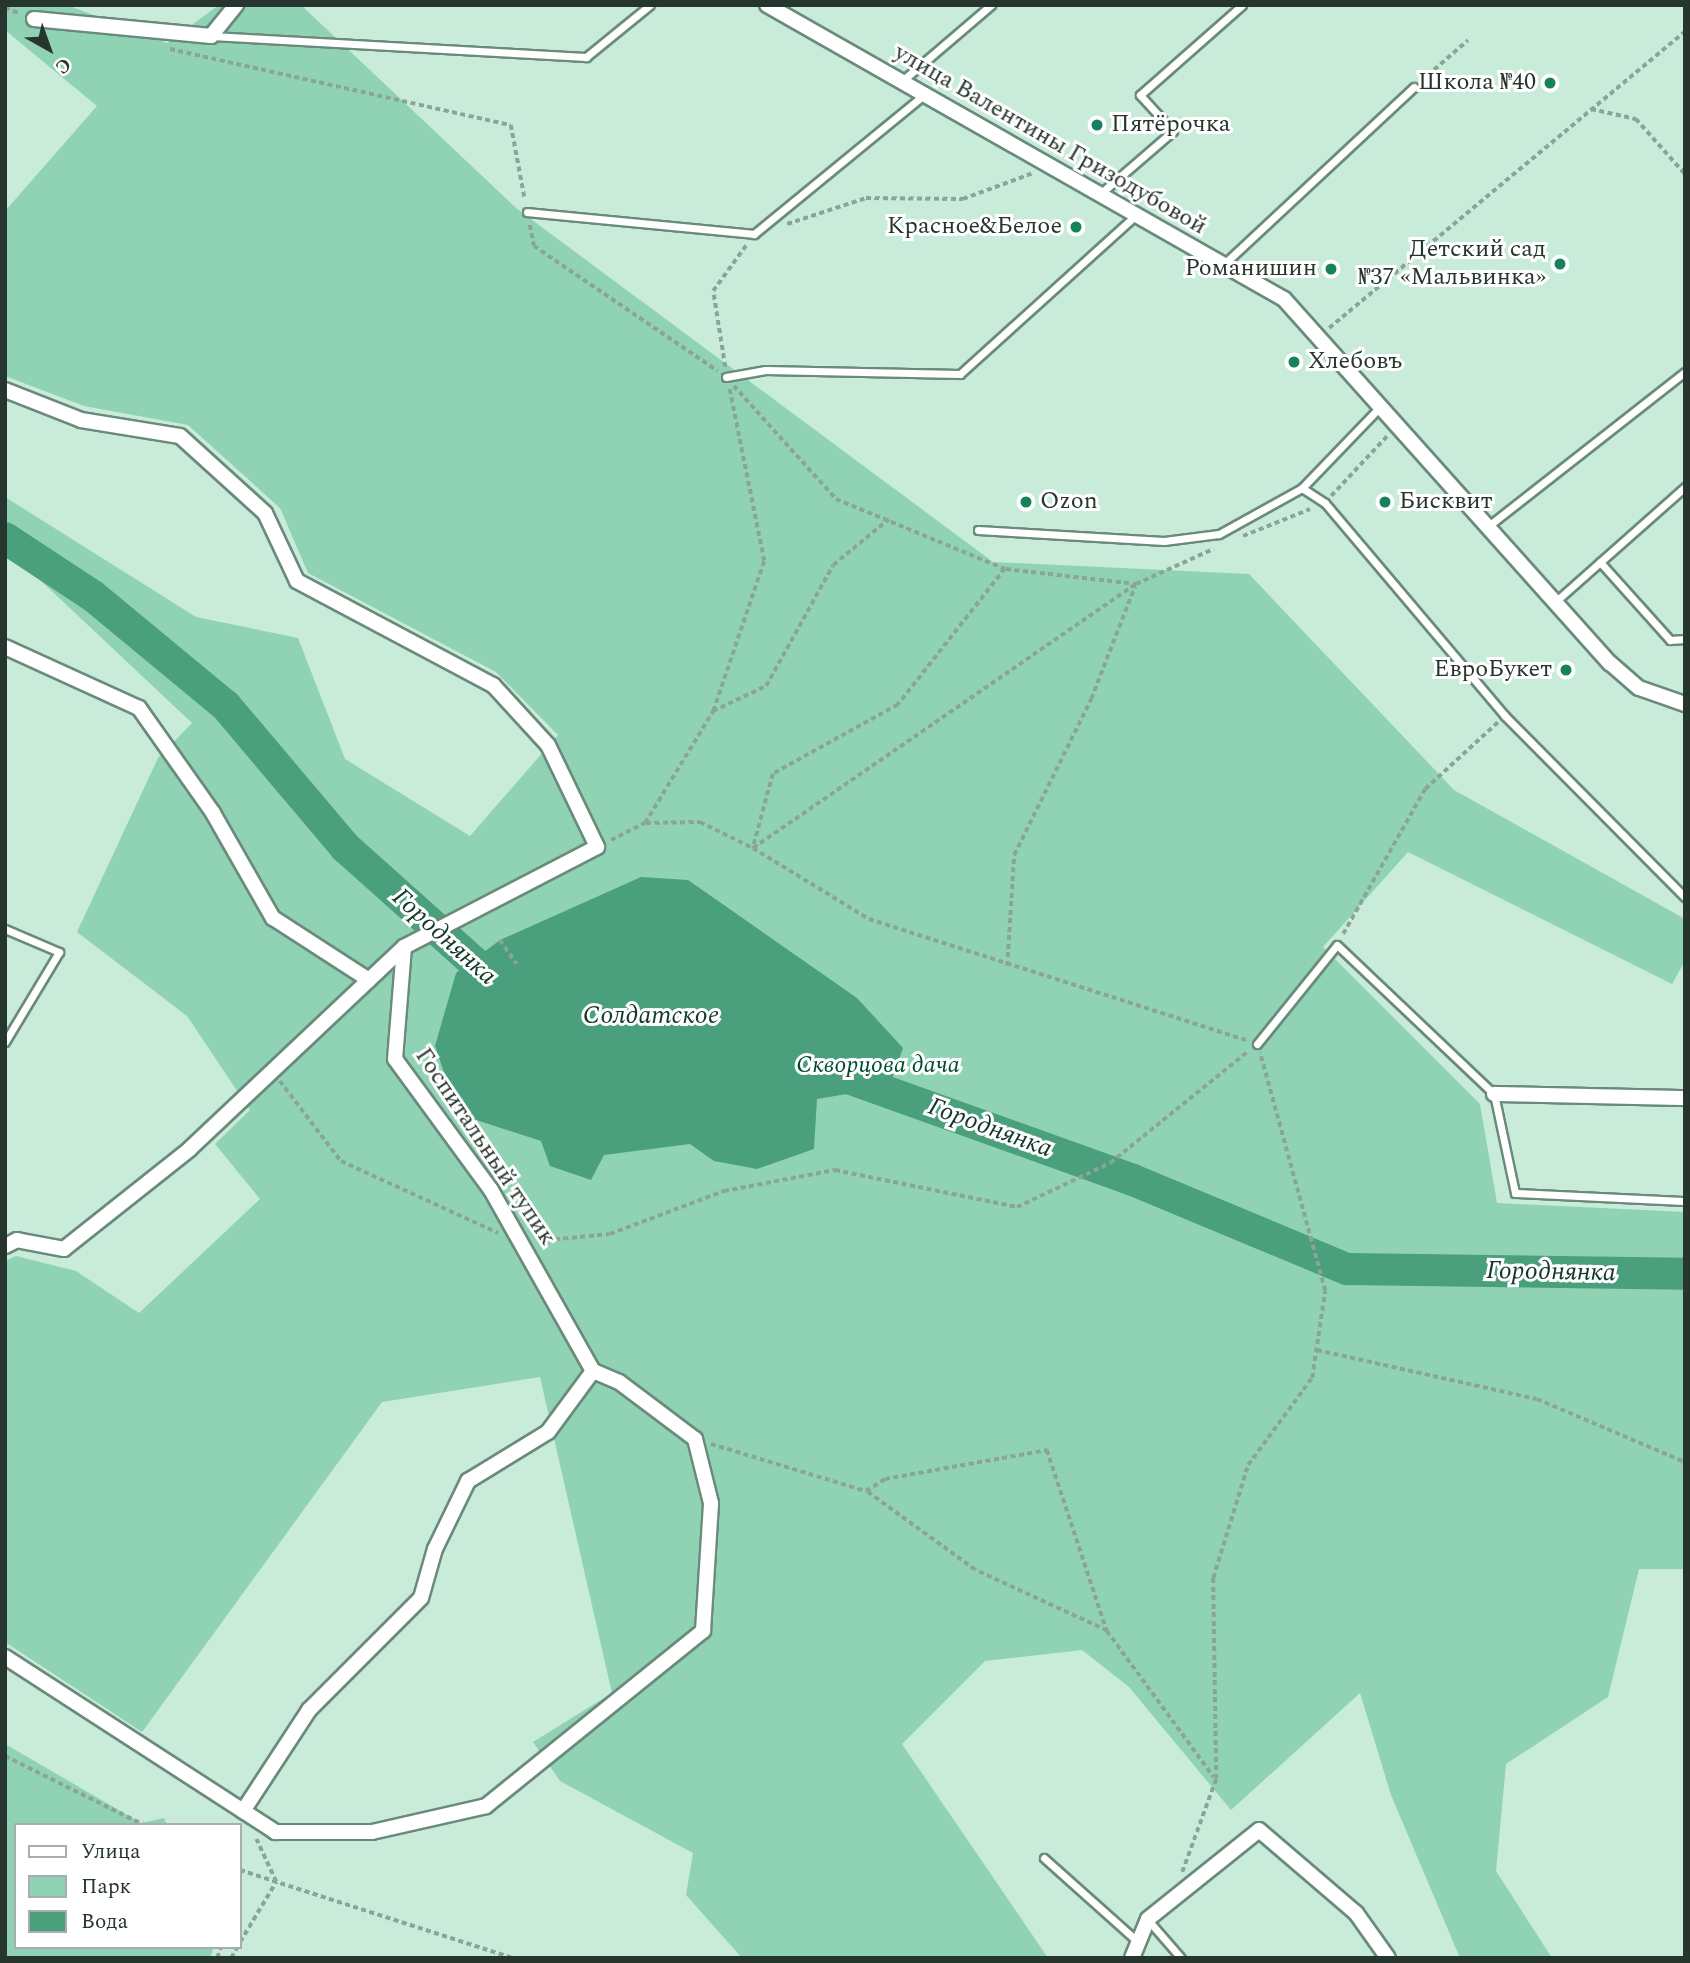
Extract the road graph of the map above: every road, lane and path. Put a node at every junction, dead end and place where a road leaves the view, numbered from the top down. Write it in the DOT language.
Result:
graph roads {
  1 [pos="236,5"];
  2 [pos="650,5"];
  3 [pos="767,5"];
  4 [pos="991,5"];
  5 [pos="1242,5"];
  6 [pos="786,10"];
  7 [pos="34,19"];
  8 [pos="1685,31"];
  9 [pos="211,36"];
  10 [pos="1468,40"];
  11 [pos="156,46"];
  12 [pos="902,80"];
  13 [pos="1414,87"];
  14 [pos="926,94"];
  15 [pos="1591,109"];
  16 [pos="1051,166"];
  17 [pos="1685,174"];
  18 [pos="1100,194"];
  19 [pos="527,212"];
  20 [pos="1136,215"];
  21 [pos="754,234"];
  22 [pos="1222,265"];
  23 [pos="1319,337"];
  24 [pos="1685,372"];
  25 [pos="726,377"];
  26 [pos="5,390"];
  27 [pos="1381,407"];
  28 [pos="1685,487"];
  29 [pos="1302,488"];
  30 [pos="889,519"];
  31 [pos="1486,528"];
  32 [pos="978,530"];
  33 [pos="1600,562"];
  34 [pos="1554,602"];
  35 [pos="1685,639"];
  36 [pos="5,647"];
  37 [pos="1685,704"];
  38 [pos="713,711"];
  39 [pos="1505,716"];
  40 [pos="645,823"];
  41 [pos="597,847"];
  42 [pos="753,848"];
  43 [pos="1685,897"];
  44 [pos="5,929"];
  45 [pos="500,940"];
  46 [pos="1337,945"];
  47 [pos="404,947"];
  48 [pos="517,964"];
  49 [pos="1007,966"];
  50 [pos="369,980"];
  51 [pos="5,1042"];
  52 [pos="1257,1044"];
  53 [pos="273,1071"];
  54 [pos="1494,1094"];
  55 [pos="1685,1098"];
  56 [pos="1685,1201"];
  57 [pos="523,1243"];
  58 [pos="5,1245"];
  59 [pos="1316,1350"];
  60 [pos="593,1371"];
  61 [pos="695,1439"];
  62 [pos="1685,1462"];
  63 [pos="866,1491"];
  64 [pos="1107,1631"];
  65 [pos="5,1657"];
  66 [pos="5,1756"];
  67 [pos="1216,1779"];
  68 [pos="243,1811"];
  69 [pos="140,1823"];
  70 [pos="1044,1858"];
  71 [pos="242,1871"];
  72 [pos="276,1882"];
  73 [pos="1172,1900"];
  74 [pos="1148,1919"];
  75 [pos="242,1939"];
  76 [pos="1138,1942"];
  77 [pos="513,1958"];
  78 [pos="1132,1958"];
  79 [pos="1181,1958"];
  80 [pos="1388,1958"];
  1 -- 9 [label="street"];
  2 -- 9 [label="lane"];
  3 -- 6 [label="street, улица Валентины Гризодубовой"];
  4 -- 12 [label="lane"];
  5 -- 18 [label="lane"];
  6 -- 12 [label="street, улица Валентины Гризодубовой"];
  7 -- 9 [label="street"];
  8 -- 15 [label="path"];
  10 -- 13 [label="path"];
  11 -- 19 [label="path"];
  12 -- 14 [label="street, улица Валентины Гризодубовой"];
  13 -- 22 [label="lane"];
  14 -- 16 [label="street, улица Валентины Гризодубовой"];
  14 -- 21 [label="lane"];
  15 -- 17 [label="path"];
  15 -- 23 [label="path"];
  16 -- 18 [label="street, улица Валентины Гризодубовой"];
  16 -- 21 [label="path"];
  18 -- 20 [label="street, улица Валентины Гризодубовой"];
  19 -- 21 [label="lane"];
  19 -- 25 [label="path"];
  20 -- 22 [label="street, улица Валентины Гризодубовой"];
  20 -- 25 [label="lane"];
  21 -- 25 [label="path"];
  22 -- 23 [label="street, улица Валентины Гризодубовой"];
  23 -- 27 [label="street, улица Валентины Гризодубовой"];
  24 -- 31 [label="lane"];
  25 -- 30 [label="path"];
  25 -- 38 [label="path"];
  26 -- 41 [label="street"];
  27 -- 29 [label="lane"];
  27 -- 31 [label="street, улица Валентины Гризодубовой"];
  28 -- 33 [label="lane"];
  29 -- 32 [label="lane"];
  29 -- 39 [label="lane"];
  30 -- 38 [label="path"];
  30 -- 42 [label="path"];
  31 -- 34 [label="street, улица Валентины Гризодубовой"];
  33 -- 34 [label="lane"];
  33 -- 35 [label="lane"];
  34 -- 37 [label="street, улица Валентины Гризодубовой"];
  36 -- 50 [label="street"];
  38 -- 40 [label="path"];
  39 -- 43 [label="lane"];
  39 -- 46 [label="path"];
  40 -- 41 [label="path"];
  40 -- 42 [label="path"];
  41 -- 47 [label="street"];
  42 -- 49 [label="path"];
  42 -- 49 [label="path"];
  44 -- 51 [label="lane"];
  45 -- 48 [label="path"];
  46 -- 52 [label="lane"];
  46 -- 54 [label="lane"];
  47 -- 50 [label="street"];
  47 -- 57 [label="street, Госпитальный тупик"];
  49 -- 52 [label="path"];
  50 -- 53 [label="street"];
  52 -- 57 [label="path"];
  52 -- 59 [label="path"];
  53 -- 57 [label="path"];
  53 -- 58 [label="street"];
  54 -- 55 [label="street"];
  54 -- 56 [label="lane"];
  57 -- 60 [label="street, Госпитальный тупик"];
  59 -- 62 [label="path"];
  59 -- 67 [label="path"];
  60 -- 61 [label="street"];
  60 -- 68 [label="street"];
  61 -- 63 [label="path"];
  61 -- 68 [label="street"];
  63 -- 64 [label="path"];
  63 -- 64 [label="path"];
  64 -- 67 [label="path"];
  65 -- 68 [label="street"];
  66 -- 69 [label="path"];
  67 -- 73 [label="path"];
  68 -- 72 [label="path"];
  70 -- 76 [label="lane"];
  71 -- 72 [label="path"];
  72 -- 75 [label="path"];
  72 -- 77 [label="path"];
  73 -- 74 [label="street"];
  73 -- 80 [label="street"];
  74 -- 76 [label="street"];
  74 -- 79 [label="lane"];
  76 -- 78 [label="street"];
}
